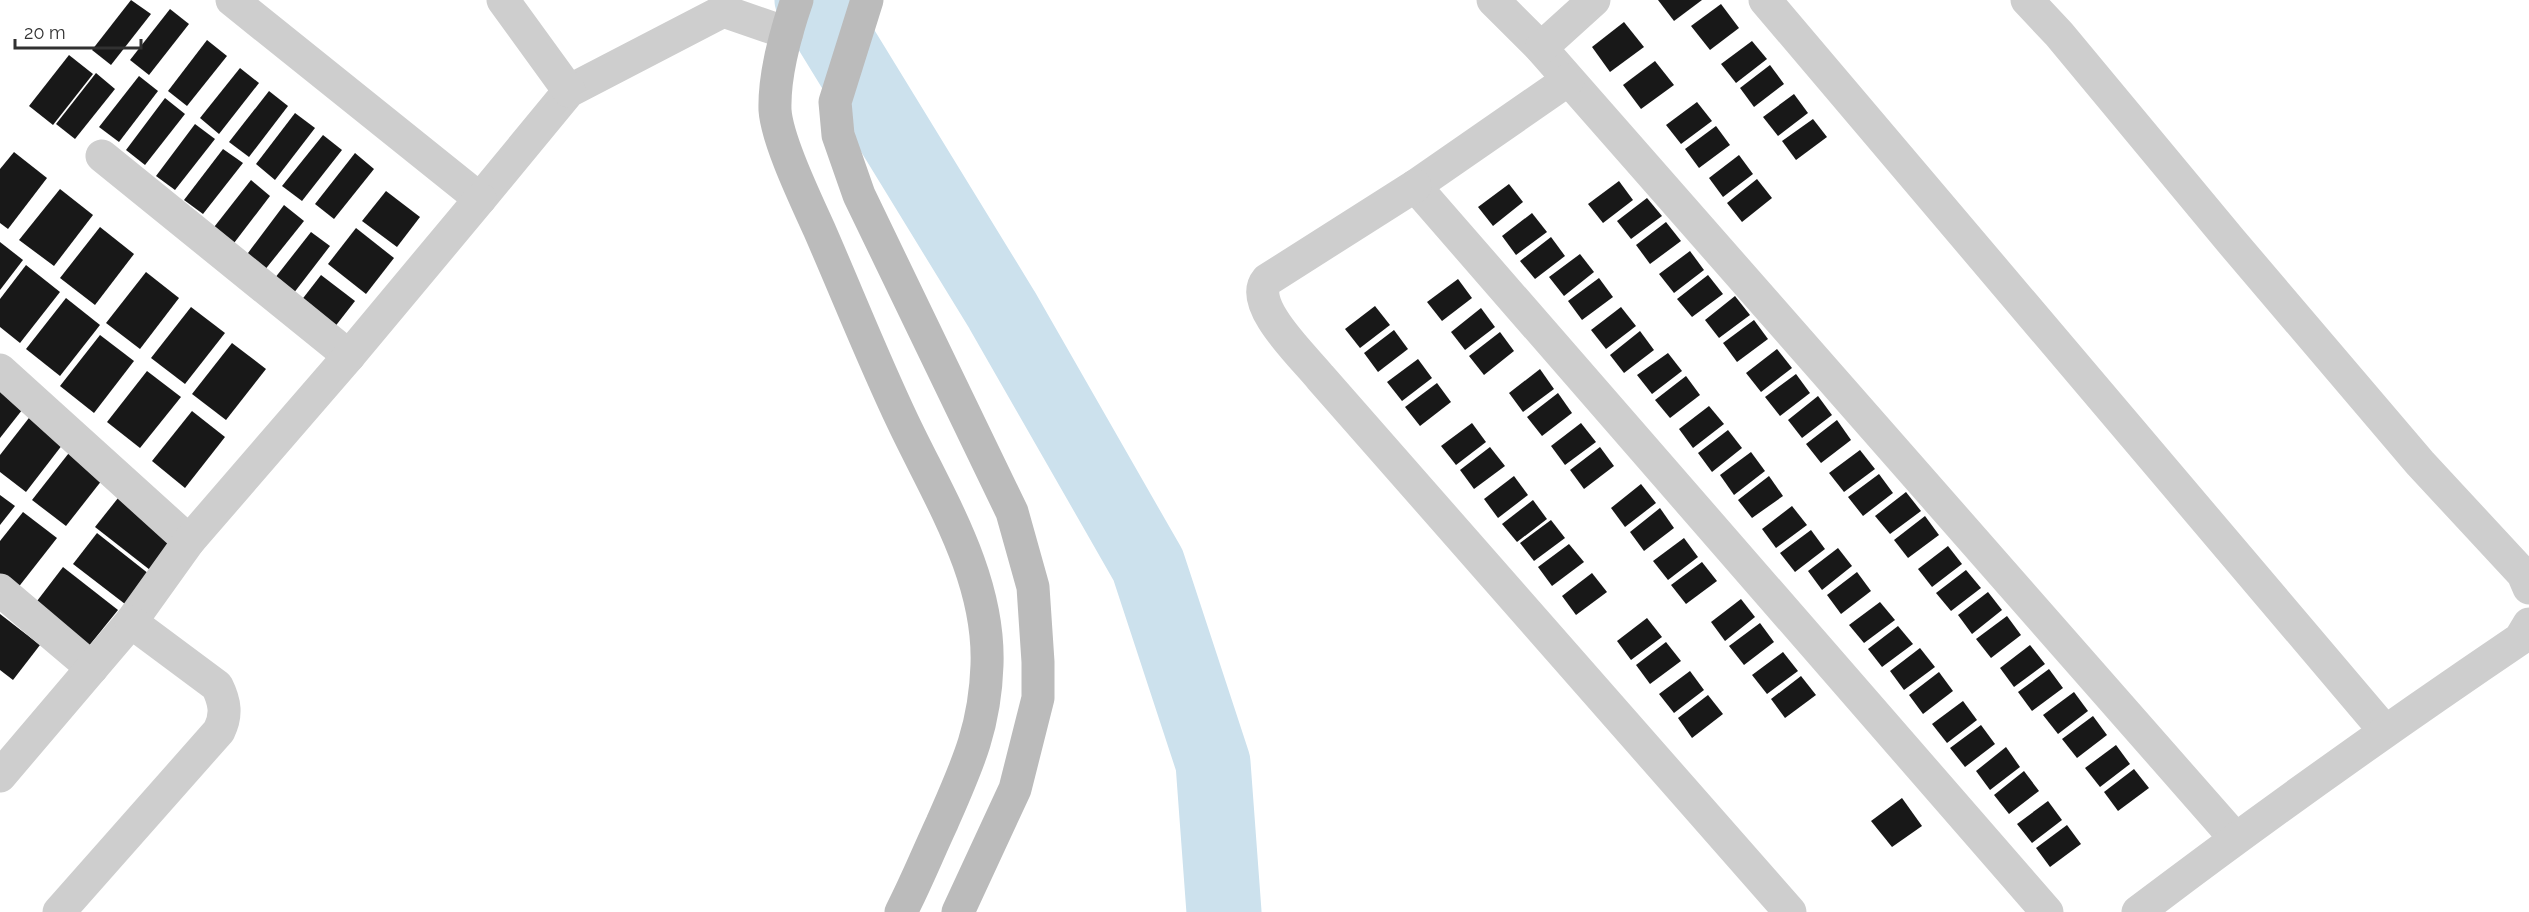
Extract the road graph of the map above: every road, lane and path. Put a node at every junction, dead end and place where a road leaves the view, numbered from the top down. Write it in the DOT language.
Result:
graph roads {
  1 [pos="232,0"];
  2 [pos="503,0"];
  3 [pos="867,0"];
  4 [pos="1493,0"];
  5 [pos="1594,0"];
  6 [pos="1765,0"];
  7 [pos="2027,0"];
  8 [pos="724,5"];
  9 [pos="793,13"];
  10 [pos="1541,48"];
  11 [pos="1568,80"];
  12 [pos="569,91"];
  13 [pos="102,156"];
  14 [pos="1415,186"];
  15 [pos="480,199"];
  16 [pos="349,356"];
  17 [pos="0,370"];
  18 [pos="189,541"];
  19 [pos="2529,588"];
  20 [pos="0,590"];
  21 [pos="131,622"];
  22 [pos="2529,624"];
  23 [pos="92,668"];
  24 [pos="2385,731"];
  25 [pos="0,776"];
  26 [pos="2235,838"];
  27 [pos="59,912"];
  28 [pos="901,912"];
  29 [pos="958,912"];
  30 [pos="1790,912"];
  31 [pos="2047,912"];
  32 [pos="2138,912"];
  1 -- 15 [label="street"];
  2 -- 12 [label="street"];
  3 -- 29 [label="street"];
  4 -- 10 [label="street"];
  5 -- 10 [label="street"];
  6 -- 24 [label="street"];
  7 -- 19 [label="street"];
  8 -- 9 [label="street"];
  8 -- 12 [label="street"];
  9 -- 28 [label="street"];
  10 -- 11 [label="street"];
  11 -- 14 [label="street"];
  11 -- 26 [label="street"];
  12 -- 15 [label="street"];
  13 -- 16 [label="street"];
  14 -- 30 [label="street"];
  14 -- 31 [label="street"];
  15 -- 16 [label="street"];
  16 -- 18 [label="street"];
  17 -- 18 [label="street"];
  18 -- 21 [label="street"];
  20 -- 23 [label="street"];
  21 -- 23 [label="street"];
  21 -- 27 [label="street"];
  22 -- 24 [label="street"];
  23 -- 25 [label="street"];
  24 -- 26 [label="street"];
  26 -- 32 [label="street"];
}
